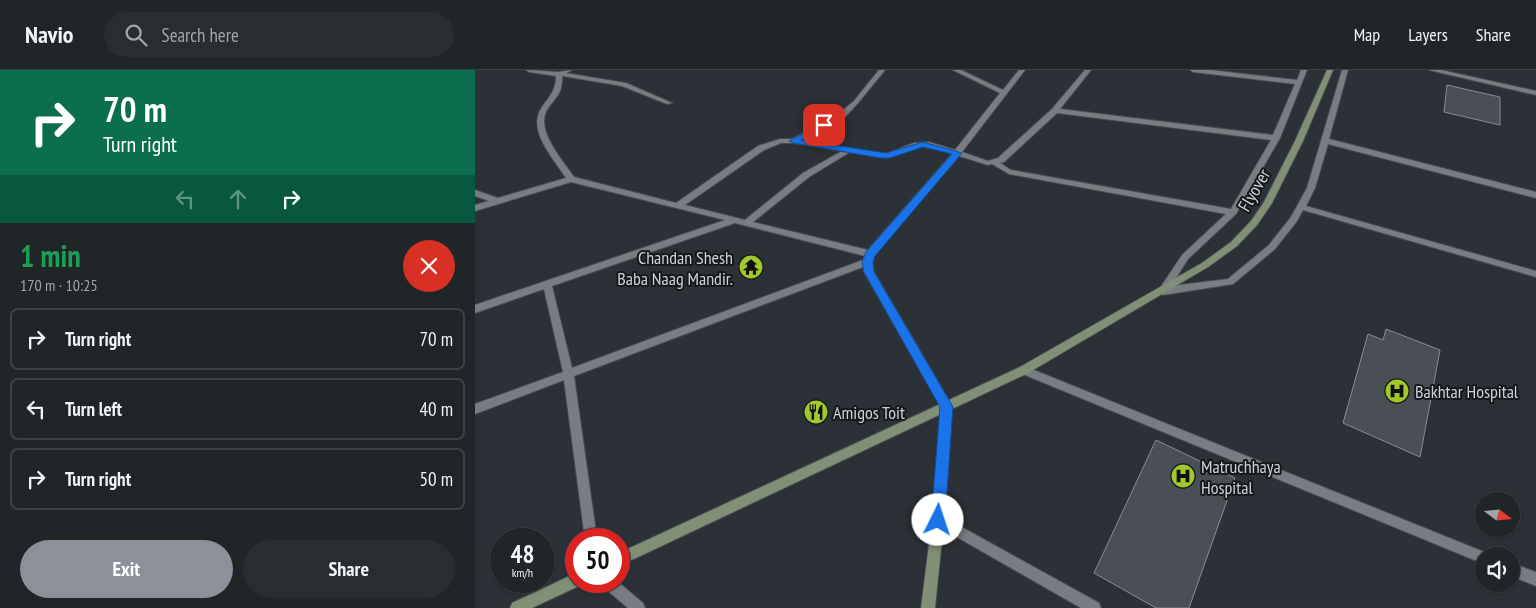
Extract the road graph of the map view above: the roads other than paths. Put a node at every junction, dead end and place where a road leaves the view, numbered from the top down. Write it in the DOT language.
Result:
graph roads {
  1 [pos="529,70"];
  2 [pos="569,70"];
  3 [pos="882,70"];
  4 [pos="957,70"];
  5 [pos="1022,70"];
  6 [pos="1088,70"];
  7 [pos="1193,70"];
  8 [pos="1304,70"];
  9 [pos="1330,70"];
  10 [pos="1345,70"];
  11 [pos="1431,70"];
  12 [pos="559,74"];
  13 [pos="1298,82"];
  14 [pos="1005,93"];
  15 [pos="1536,93"];
  16 [pos="669,103"];
  17 [pos="1055,111"];
  18 [pos="1276,138"];
  19 [pos="793,141"];
  20 [pos="1326,141"];
  21 [pos="849,150"];
  22 [pos="957,153"];
  23 [pos="995,163"];
  24 [pos="571,179"];
  25 [pos="475,193"];
  26 [pos="1536,194"];
  27 [pos="498,201"];
  28 [pos="677,206"];
  29 [pos="1301,207"];
  30 [pos="475,208"];
  31 [pos="1233,212"];
  32 [pos="733,220"];
  33 [pos="746,223"];
  34 [pos="869,258"];
  35 [pos="1536,274"];
  36 [pos="547,284"];
  37 [pos="1163,291"];
  38 [pos="475,309"];
  39 [pos="1024,370"];
  40 [pos="569,375"];
  41 [pos="947,407"];
  42 [pos="475,409"];
  43 [pos="938,520"];
  44 [pos="590,528"];
  45 [pos="1475,554"];
  46 [pos="630,555"];
  47 [pos="1520,573"];
  48 [pos="1536,579"];
  49 [pos="565,585"];
  50 [pos="621,593"];
  51 [pos="517,608"];
  52 [pos="638,608"];
  53 [pos="929,608"];
  54 [pos="1094,608"];
  1 -- 12 [label="street"];
  2 -- 12 [label="street"];
  3 -- 19 [label="street"];
  4 -- 14 [label="street"];
  5 -- 14 [label="street"];
  6 -- 17 [label="street"];
  7 -- 13 [label="street"];
  8 -- 13 [label="street"];
  9 -- 37 [label="main road, Flyover"];
  10 -- 20 [label="street"];
  11 -- 15 [label="street"];
  12 -- 16 [label="street"];
  12 -- 24 [label="street"];
  13 -- 18 [label="street"];
  14 -- 22 [label="street"];
  17 -- 18 [label="street"];
  17 -- 23 [label="street"];
  18 -- 31 [label="street"];
  19 -- 21 [label="street"];
  19 -- 28 [label="street"];
  20 -- 26 [label="street"];
  20 -- 29 [label="street"];
  21 -- 22 [label="street"];
  21 -- 33 [label="street"];
  22 -- 23 [label="street"];
  22 -- 34 [label="street"];
  23 -- 31 [label="street"];
  24 -- 27 [label="street"];
  24 -- 28 [label="street"];
  25 -- 27 [label="street"];
  27 -- 30 [label="street"];
  28 -- 32 [label="street"];
  29 -- 35 [label="street"];
  29 -- 37 [label="street"];
  31 -- 37 [label="street"];
  32 -- 33 [label="street"];
  32 -- 36 [label="street"];
  33 -- 34 [label="street"];
  34 -- 40 [label="street"];
  34 -- 41 [label="street"];
  36 -- 38 [label="street"];
  36 -- 40 [label="street"];
  37 -- 39 [label="main road, Flyover"];
  39 -- 41 [label="main road, Flyover"];
  39 -- 45 [label="street"];
  40 -- 42 [label="street"];
  40 -- 44 [label="street"];
  41 -- 43 [label="main road"];
  41 -- 46 [label="main road, Flyover"];
  43 -- 53 [label="main road"];
  43 -- 54 [label="street"];
  47 -- 48 [label="street"];
  49 -- 51 [label="main road"];
  50 -- 52 [label="street"];
}
